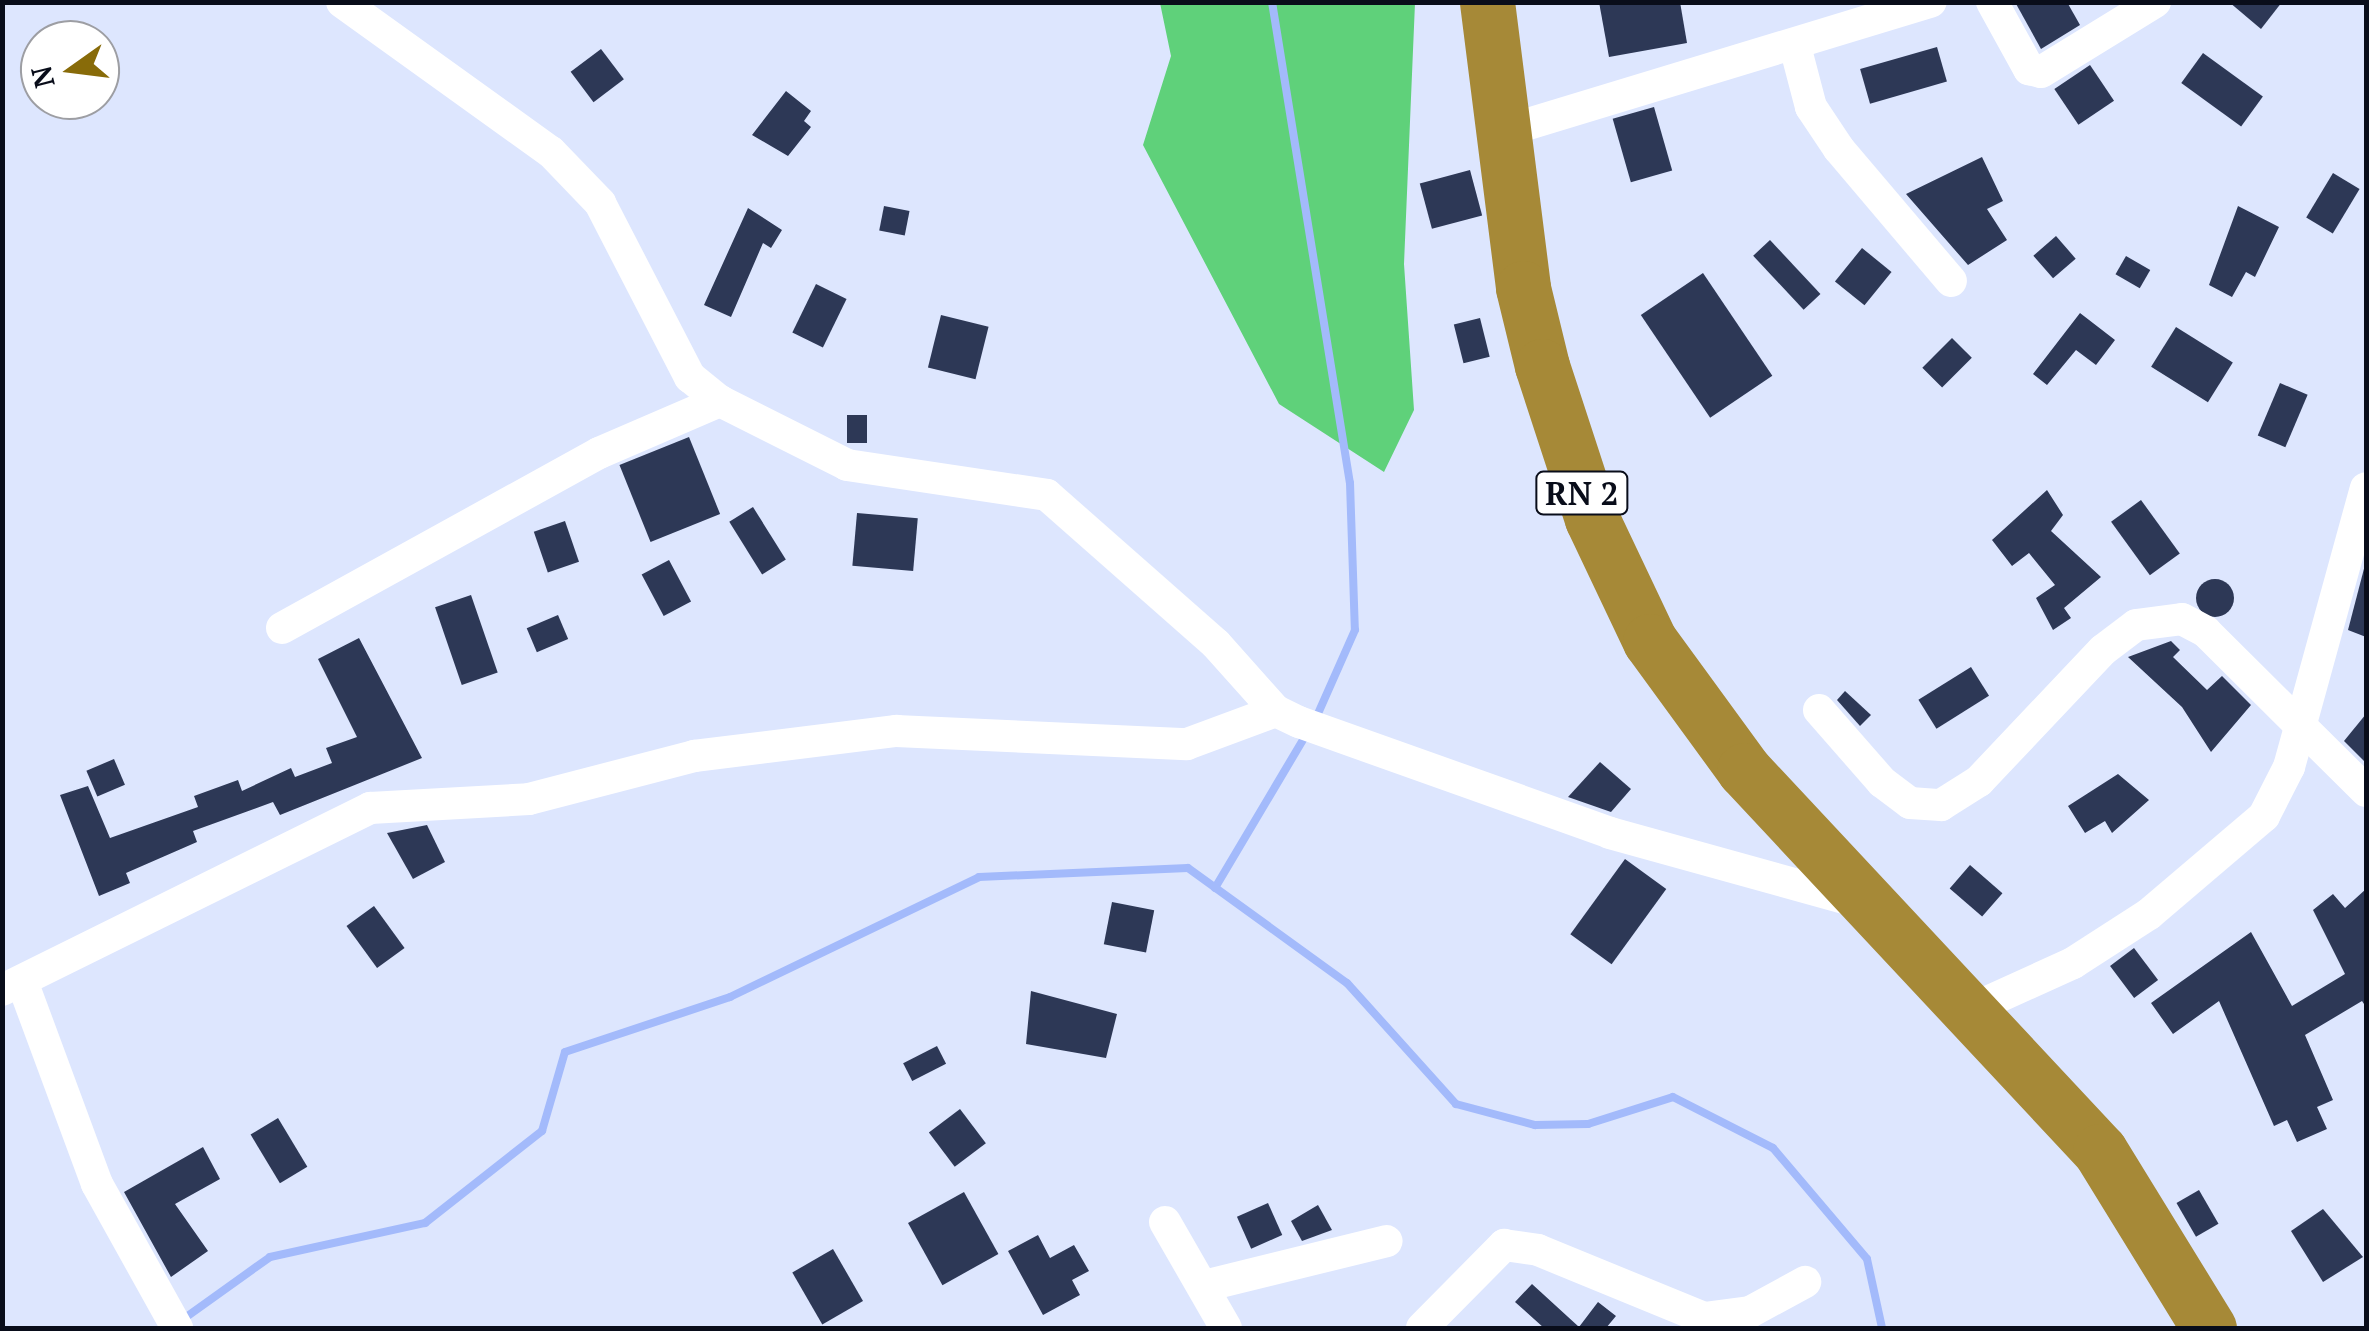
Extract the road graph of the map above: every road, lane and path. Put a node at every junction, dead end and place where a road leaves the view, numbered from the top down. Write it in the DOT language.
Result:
graph roads {
  1 [pos="342,2"];
  2 [pos="1487,2"];
  3 [pos="1930,2"];
  4 [pos="1992,2"];
  5 [pos="2155,2"];
  6 [pos="1796,46"];
  7 [pos="1502,132"];
  8 [pos="1951,280"];
  9 [pos="720,401"];
  10 [pos="2366,488"];
  11 [pos="282,628"];
  12 [pos="1819,710"];
  13 [pos="1276,712"];
  14 [pos="2300,728"];
  15 [pos="2366,791"];
  16 [pos="1862,903"];
  17 [pos="13,987"];
  18 [pos="1965,1012"];
  19 [pos="1164,1222"];
  20 [pos="1387,1240"];
  21 [pos="1806,1282"];
  22 [pos="1204,1286"];
  23 [pos="177,1328"];
  24 [pos="1226,1328"];
  25 [pos="1422,1328"];
  26 [pos="2209,1328"];
  1 -- 9 [label="street"];
  2 -- 7 [label="highway, RN 2"];
  3 -- 6 [label="street"];
  4 -- 5 [label="street"];
  6 -- 7 [label="street"];
  6 -- 8 [label="street"];
  7 -- 16 [label="highway, RN 2"];
  9 -- 11 [label="street"];
  9 -- 13 [label="street"];
  10 -- 14 [label="street"];
  12 -- 14 [label="street"];
  13 -- 16 [label="street"];
  13 -- 17 [label="street"];
  14 -- 15 [label="street"];
  14 -- 18 [label="street"];
  16 -- 18 [label="highway, RN 2"];
  17 -- 23 [label="street"];
  18 -- 26 [label="highway, RN 2"];
  19 -- 22 [label="street"];
  20 -- 22 [label="street"];
  21 -- 25 [label="street"];
  22 -- 24 [label="street"];
}
